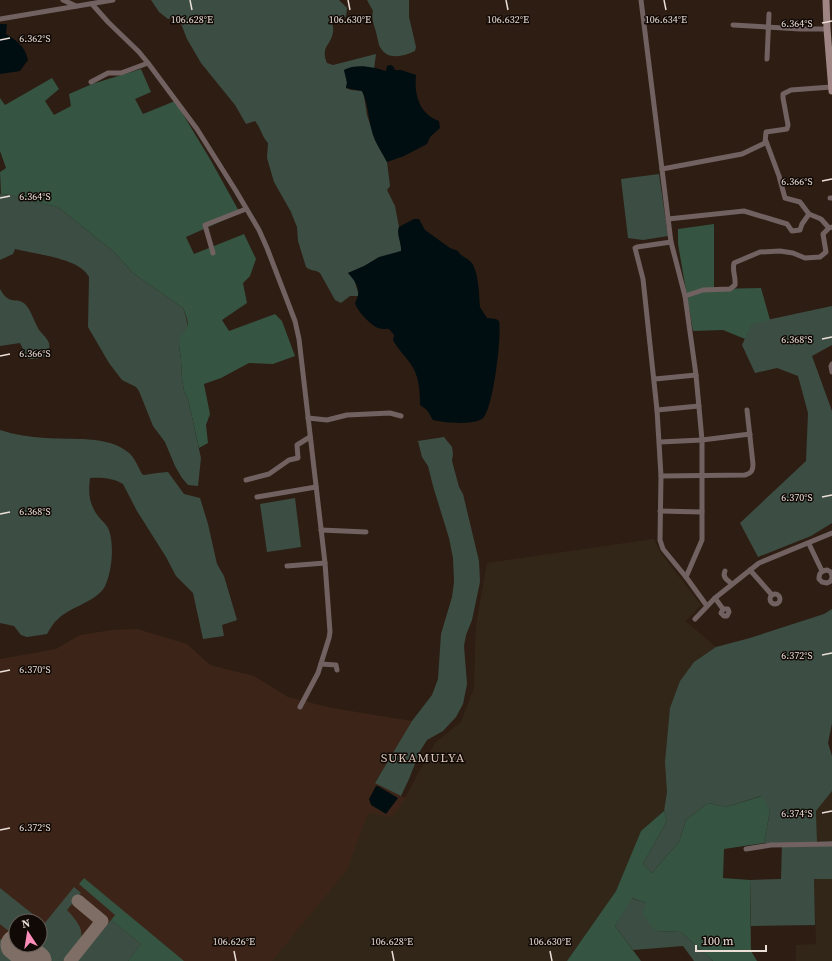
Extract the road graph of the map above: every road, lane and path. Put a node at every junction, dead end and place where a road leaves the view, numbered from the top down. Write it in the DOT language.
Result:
graph roads {
  1 [pos="63,0"];
  2 [pos="113,0"];
  3 [pos="641,0"];
  4 [pos="826,0"];
  5 [pos="92,4"];
  6 [pos="76,6"];
  7 [pos="769,14"];
  8 [pos="0,19"];
  9 [pos="733,25"];
  10 [pos="769,26"];
  11 [pos="826,29"];
  12 [pos="830,39"];
  13 [pos="766,59"];
  14 [pos="148,63"];
  15 [pos="90,82"];
  16 [pos="832,89"];
  17 [pos="766,140"];
  18 [pos="662,169"];
  19 [pos="246,209"];
  20 [pos="809,214"];
  21 [pos="668,219"];
  22 [pos="830,228"];
  23 [pos="671,242"];
  24 [pos="213,254"];
  25 [pos="685,296"];
  26 [pos="832,364"];
  27 [pos="832,372"];
  28 [pos="696,375"];
  29 [pos="655,380"];
  30 [pos="699,406"];
  31 [pos="657,410"];
  32 [pos="747,410"];
  33 [pos="401,416"];
  34 [pos="308,418"];
  35 [pos="750,434"];
  36 [pos="310,437"];
  37 [pos="702,440"];
  38 [pos="660,442"];
  39 [pos="661,476"];
  40 [pos="703,476"];
  41 [pos="246,480"];
  42 [pos="316,487"];
  43 [pos="257,497"];
  44 [pos="660,511"];
  45 [pos="702,512"];
  46 [pos="321,530"];
  47 [pos="366,532"];
  48 [pos="832,533"];
  49 [pos="809,544"];
  50 [pos="325,563"];
  51 [pos="287,566"];
  52 [pos="750,570"];
  53 [pos="725,571"];
  54 [pos="822,571"];
  55 [pos="832,576"];
  56 [pos="686,577"];
  57 [pos="732,584"];
  58 [pos="772,595"];
  59 [pos="715,598"];
  60 [pos="707,606"];
  61 [pos="723,609"];
  62 [pos="695,619"];
  63 [pos="321,664"];
  64 [pos="337,670"];
  65 [pos="300,707"];
  66 [pos="832,844"];
  67 [pos="746,849"];
  1 -- 6 [label="street"];
  2 -- 5 [label="street"];
  3 -- 18 [label="street"];
  4 -- 11 [label="main road"];
  5 -- 6 [label="street"];
  5 -- 14 [label="street"];
  6 -- 8 [label="street"];
  7 -- 10 [label="street"];
  9 -- 10 [label="street"];
  10 -- 11 [label="street"];
  10 -- 13 [label="street"];
  11 -- 12 [label="main road"];
  12 -- 16 [label="main road"];
  14 -- 15 [label="street"];
  14 -- 19 [label="street"];
  16 -- 17 [label="street"];
  17 -- 18 [label="street"];
  17 -- 20 [label="street"];
  18 -- 21 [label="street"];
  19 -- 24 [label="street"];
  19 -- 34 [label="street"];
  20 -- 21 [label="street"];
  20 -- 22 [label="street"];
  21 -- 23 [label="street"];
  22 -- 25 [label="street"];
  23 -- 25 [label="street"];
  23 -- 29 [label="street"];
  25 -- 28 [label="street"];
  26 -- 27 [label="street"];
  28 -- 29 [label="street"];
  28 -- 30 [label="street"];
  29 -- 31 [label="street"];
  30 -- 31 [label="street"];
  30 -- 37 [label="street"];
  31 -- 38 [label="street"];
  32 -- 35 [label="street"];
  33 -- 34 [label="street"];
  34 -- 36 [label="street"];
  35 -- 37 [label="street"];
  35 -- 40 [label="street"];
  36 -- 41 [label="street"];
  36 -- 42 [label="street"];
  37 -- 38 [label="street"];
  37 -- 40 [label="street"];
  38 -- 39 [label="street"];
  39 -- 40 [label="street"];
  39 -- 44 [label="street"];
  40 -- 45 [label="street"];
  42 -- 43 [label="street"];
  42 -- 46 [label="street"];
  44 -- 45 [label="street"];
  44 -- 56 [label="street"];
  45 -- 56 [label="street"];
  46 -- 47 [label="street"];
  46 -- 50 [label="street"];
  48 -- 49 [label="street"];
  49 -- 52 [label="street"];
  49 -- 54 [label="street"];
  50 -- 51 [label="street"];
  50 -- 63 [label="street"];
  52 -- 57 [label="street"];
  52 -- 58 [label="street"];
  53 -- 57 [label="street"];
  54 -- 55 [label="street"];
  54 -- 55 [label="street"];
  56 -- 60 [label="street"];
  57 -- 59 [label="street"];
  59 -- 60 [label="street"];
  59 -- 61 [label="street"];
  60 -- 62 [label="street"];
  63 -- 64 [label="street"];
  63 -- 65 [label="street"];
  66 -- 67 [label="street"];
}
